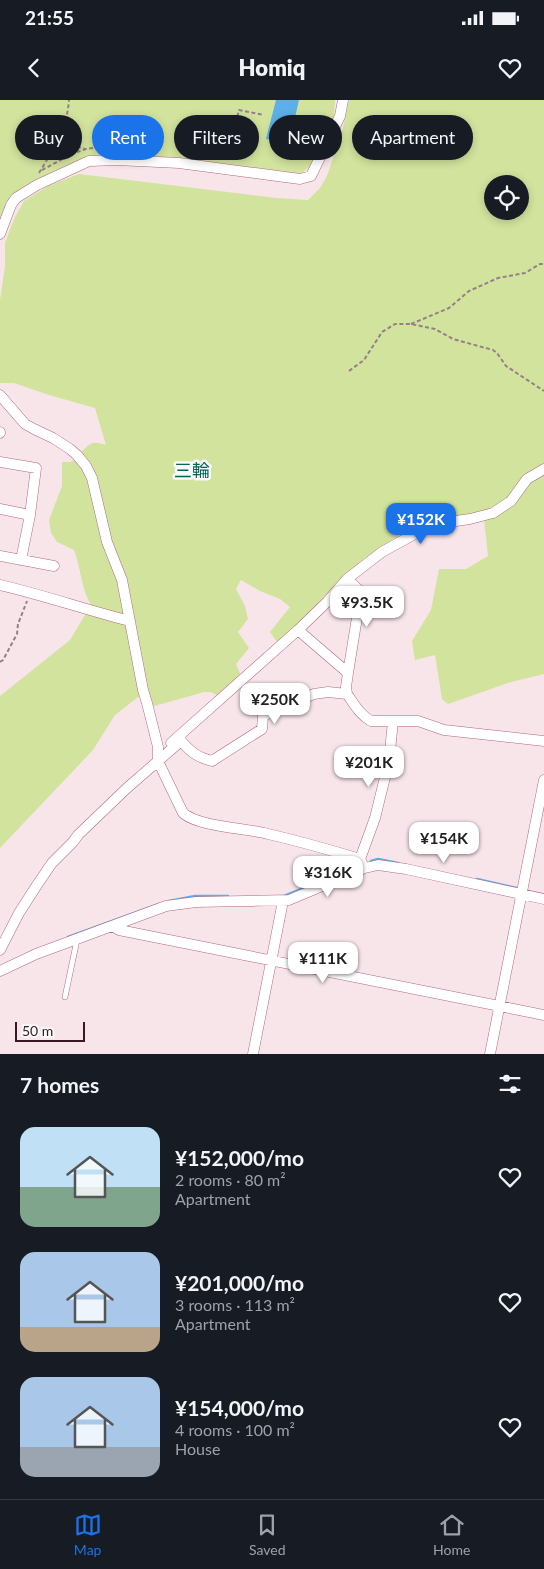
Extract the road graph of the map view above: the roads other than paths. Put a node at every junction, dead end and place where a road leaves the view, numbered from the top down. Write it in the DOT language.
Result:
graph roads {
  1 [pos="342,100"];
  2 [pos="0,234"];
  3 [pos="0,395"];
  4 [pos="0,462"];
  5 [pos="544,469"];
  6 [pos="0,509"];
  7 [pos="30,514"];
  8 [pos="0,556"];
  9 [pos="21,560"];
  10 [pos="54,566"];
  11 [pos="362,567"];
  12 [pos="347,579"];
  13 [pos="0,585"];
  14 [pos="360,591"];
  15 [pos="130,621"];
  16 [pos="298,630"];
  17 [pos="348,673"];
  18 [pos="347,694"];
  19 [pos="393,721"];
  20 [pos="544,741"];
  21 [pos="158,761"];
  22 [pos="544,780"];
  23 [pos="363,864"];
  24 [pos="523,891"];
  25 [pos="544,899"];
  26 [pos="283,902"];
  27 [pos="112,926"];
  28 [pos="77,939"];
  29 [pos="0,950"];
  30 [pos="272,961"];
  31 [pos="0,971"];
  32 [pos="65,997"];
  33 [pos="500,1006"];
  34 [pos="544,1015"];
  35 [pos="253,1054"];
  36 [pos="490,1054"];
  1 -- 2 [label="street"];
  3 -- 15 [label="street"];
  4 -- 7 [label="street"];
  5 -- 11 [label="street"];
  6 -- 7 [label="street"];
  7 -- 9 [label="street"];
  8 -- 9 [label="street"];
  9 -- 10 [label="street"];
  11 -- 12 [label="street"];
  11 -- 14 [label="street"];
  12 -- 14 [label="street"];
  12 -- 16 [label="street"];
  13 -- 15 [label="street"];
  14 -- 17 [label="street"];
  15 -- 21 [label="street"];
  16 -- 17 [label="street"];
  16 -- 21 [label="street"];
  17 -- 18 [label="street"];
  18 -- 19 [label="street"];
  18 -- 21 [label="street"];
  19 -- 20 [label="street"];
  19 -- 23 [label="street"];
  21 -- 23 [label="street"];
  21 -- 29 [label="street"];
  22 -- 24 [label="street"];
  23 -- 24 [label="street"];
  23 -- 26 [label="street"];
  24 -- 25 [label="street"];
  24 -- 33 [label="street"];
  26 -- 27 [label="street"];
  26 -- 30 [label="street"];
  27 -- 28 [label="street"];
  27 -- 30 [label="street"];
  28 -- 31 [label="street"];
  28 -- 32 [label="lane"];
  30 -- 33 [label="street"];
  30 -- 35 [label="street"];
  33 -- 34 [label="street"];
  33 -- 36 [label="street"];
}
